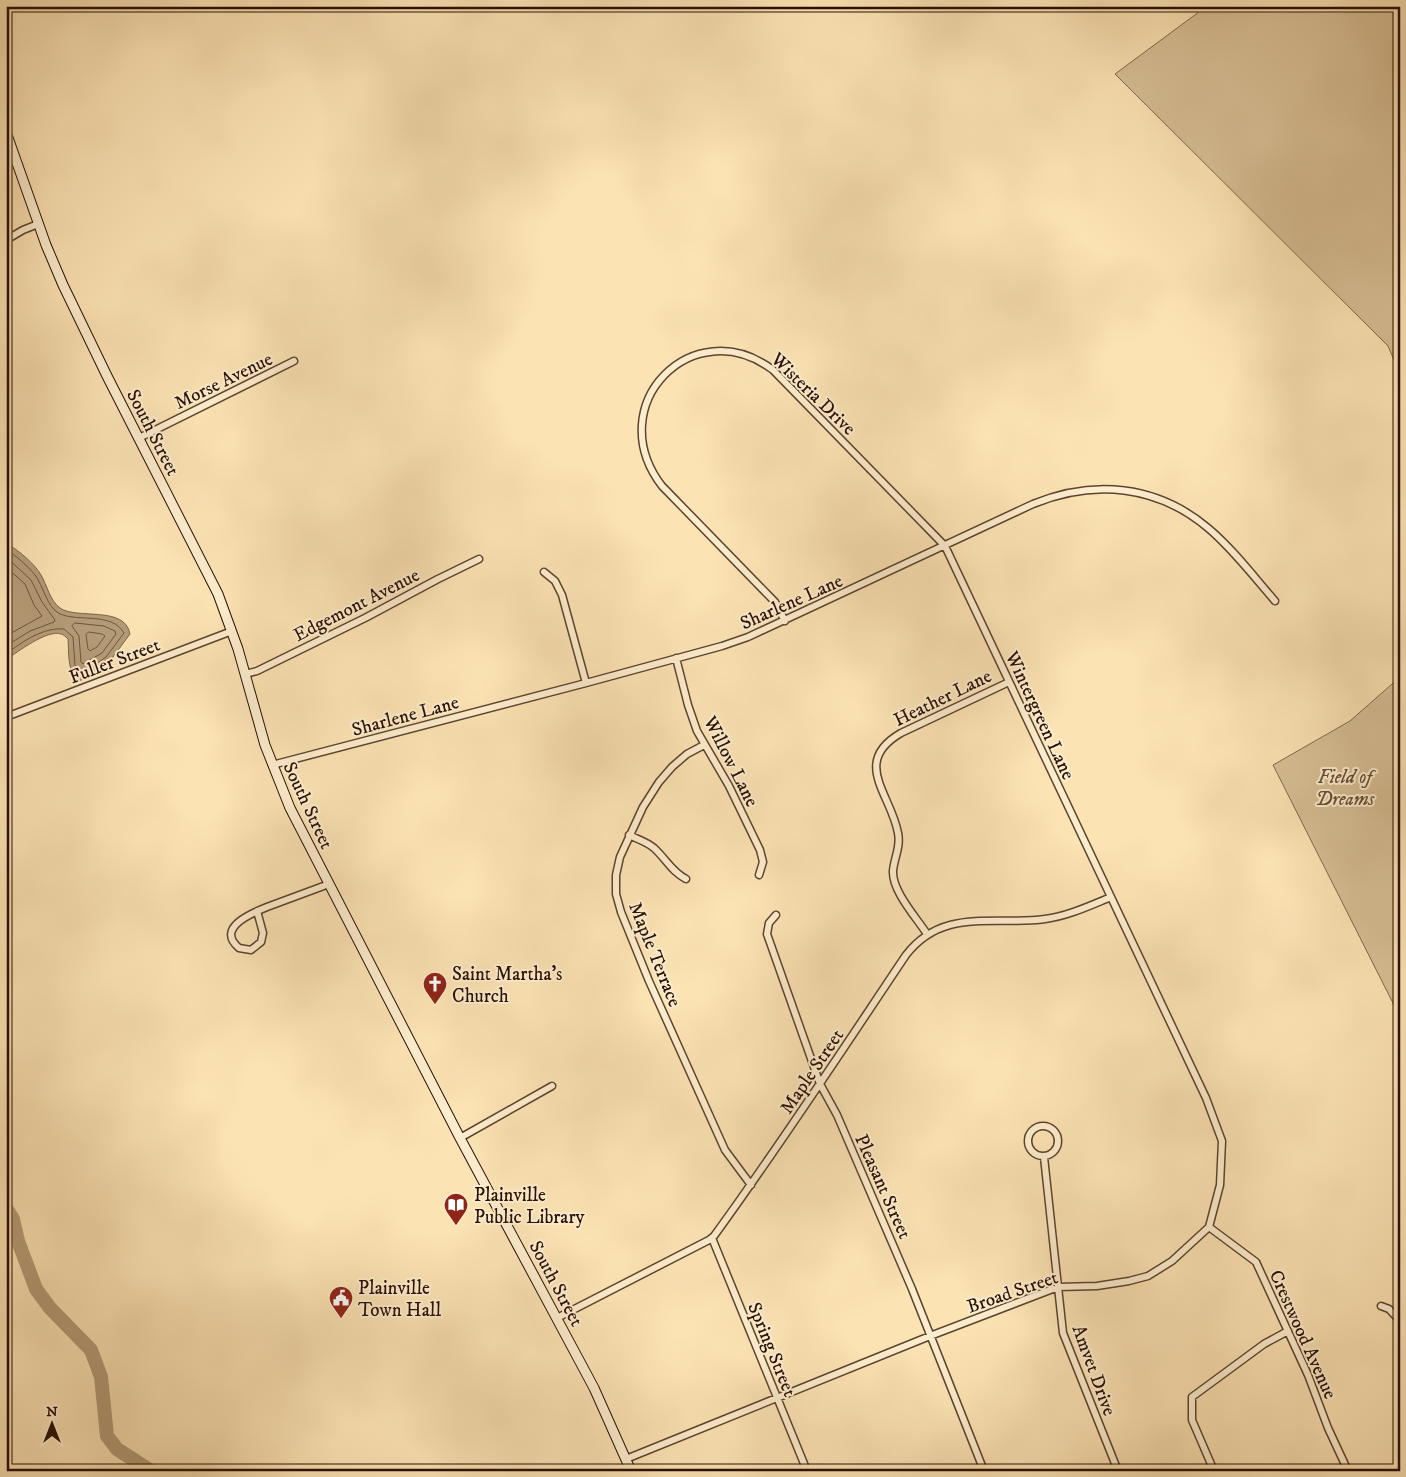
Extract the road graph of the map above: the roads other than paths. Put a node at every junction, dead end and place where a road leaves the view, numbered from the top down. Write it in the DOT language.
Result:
graph roads {
  1 [pos="6,132"];
  2 [pos="38,224"];
  3 [pos="6,240"];
  4 [pos="294,361"];
  5 [pos="139,438"];
  6 [pos="945,546"];
  7 [pos="479,559"];
  8 [pos="544,572"];
  9 [pos="1276,601"];
  10 [pos="785,621"];
  11 [pos="232,631"];
  12 [pos="676,658"];
  13 [pos="245,674"];
  14 [pos="1009,682"];
  15 [pos="586,683"];
  16 [pos="6,717"];
  17 [pos="704,745"];
  18 [pos="272,765"];
  19 [pos="629,835"];
  20 [pos="759,875"];
  21 [pos="686,879"];
  22 [pos="328,884"];
  23 [pos="1110,897"];
  24 [pos="257,911"];
  25 [pos="776,914"];
  26 [pos="927,934"];
  27 [pos="820,1084"];
  28 [pos="552,1086"];
  29 [pos="460,1138"];
  30 [pos="1044,1157"];
  31 [pos="752,1185"];
  32 [pos="1209,1228"];
  33 [pos="712,1238"];
  34 [pos="1058,1287"];
  35 [pos="1381,1306"];
  36 [pos="557,1318"];
  37 [pos="1400,1321"];
  38 [pos="1288,1331"];
  39 [pos="930,1336"];
  40 [pos="777,1397"];
  41 [pos="626,1459"];
  42 [pos="631,1471"];
  43 [pos="807,1471"];
  44 [pos="984,1471"];
  45 [pos="1118,1471"];
  46 [pos="1214,1471"];
  47 [pos="1348,1471"];
  1 -- 2 [label="main road, South Street"];
  2 -- 3 [label="street"];
  2 -- 5 [label="main road, South Street"];
  4 -- 5 [label="street, Morse Avenue"];
  5 -- 11 [label="main road, South Street"];
  6 -- 9 [label="street, Sharlene Lane"];
  6 -- 10 [label="street, Sharlene Lane"];
  6 -- 10 [label="street, Wisteria Drive"];
  6 -- 14 [label="street, Wintergreen Lane"];
  7 -- 13 [label="street, Edgemont Avenue"];
  8 -- 15 [label="street"];
  10 -- 12 [label="street, Sharlene Lane"];
  11 -- 13 [label="main road, South Street"];
  11 -- 16 [label="street, Fuller Street"];
  12 -- 15 [label="street, Sharlene Lane"];
  12 -- 17 [label="street, Willow Lane"];
  13 -- 18 [label="main road, South Street"];
  14 -- 23 [label="street, Wintergreen Lane"];
  14 -- 26 [label="street, Heather Lane"];
  15 -- 18 [label="street, Sharlene Lane"];
  17 -- 19 [label="street, Maple Terrace"];
  17 -- 20 [label="street, Willow Lane"];
  18 -- 22 [label="main road, South Street"];
  19 -- 21 [label="street"];
  19 -- 31 [label="street, Maple Terrace"];
  22 -- 24 [label="street"];
  22 -- 29 [label="main road, South Street"];
  23 -- 26 [label="street, Maple Street"];
  23 -- 32 [label="street"];
  24 -- 24 [label="street"];
  25 -- 27 [label="street, Pleasant Street"];
  26 -- 27 [label="street, Maple Street"];
  27 -- 31 [label="street, Maple Street"];
  27 -- 39 [label="street, Pleasant Street"];
  28 -- 29 [label="street"];
  29 -- 36 [label="main road, South Street"];
  30 -- 30 [label="street"];
  30 -- 34 [label="street, Amvet Drive"];
  31 -- 33 [label="street, Maple Street"];
  32 -- 34 [label="street, Broad Street"];
  32 -- 38 [label="street, Crestwood Avenue"];
  33 -- 36 [label="street, Maple Street"];
  33 -- 40 [label="street, Spring Street"];
  34 -- 39 [label="street, Broad Street"];
  34 -- 45 [label="street, Amvet Drive"];
  35 -- 37 [label="street"];
  36 -- 41 [label="main road, South Street"];
  38 -- 46 [label="street"];
  38 -- 47 [label="street, Crestwood Avenue"];
  39 -- 40 [label="street, Broad Street"];
  39 -- 44 [label="street, Pleasant Street"];
  40 -- 41 [label="street, Broad Street"];
  40 -- 43 [label="street, Spring Street"];
  41 -- 42 [label="main road, South Street"];
}
